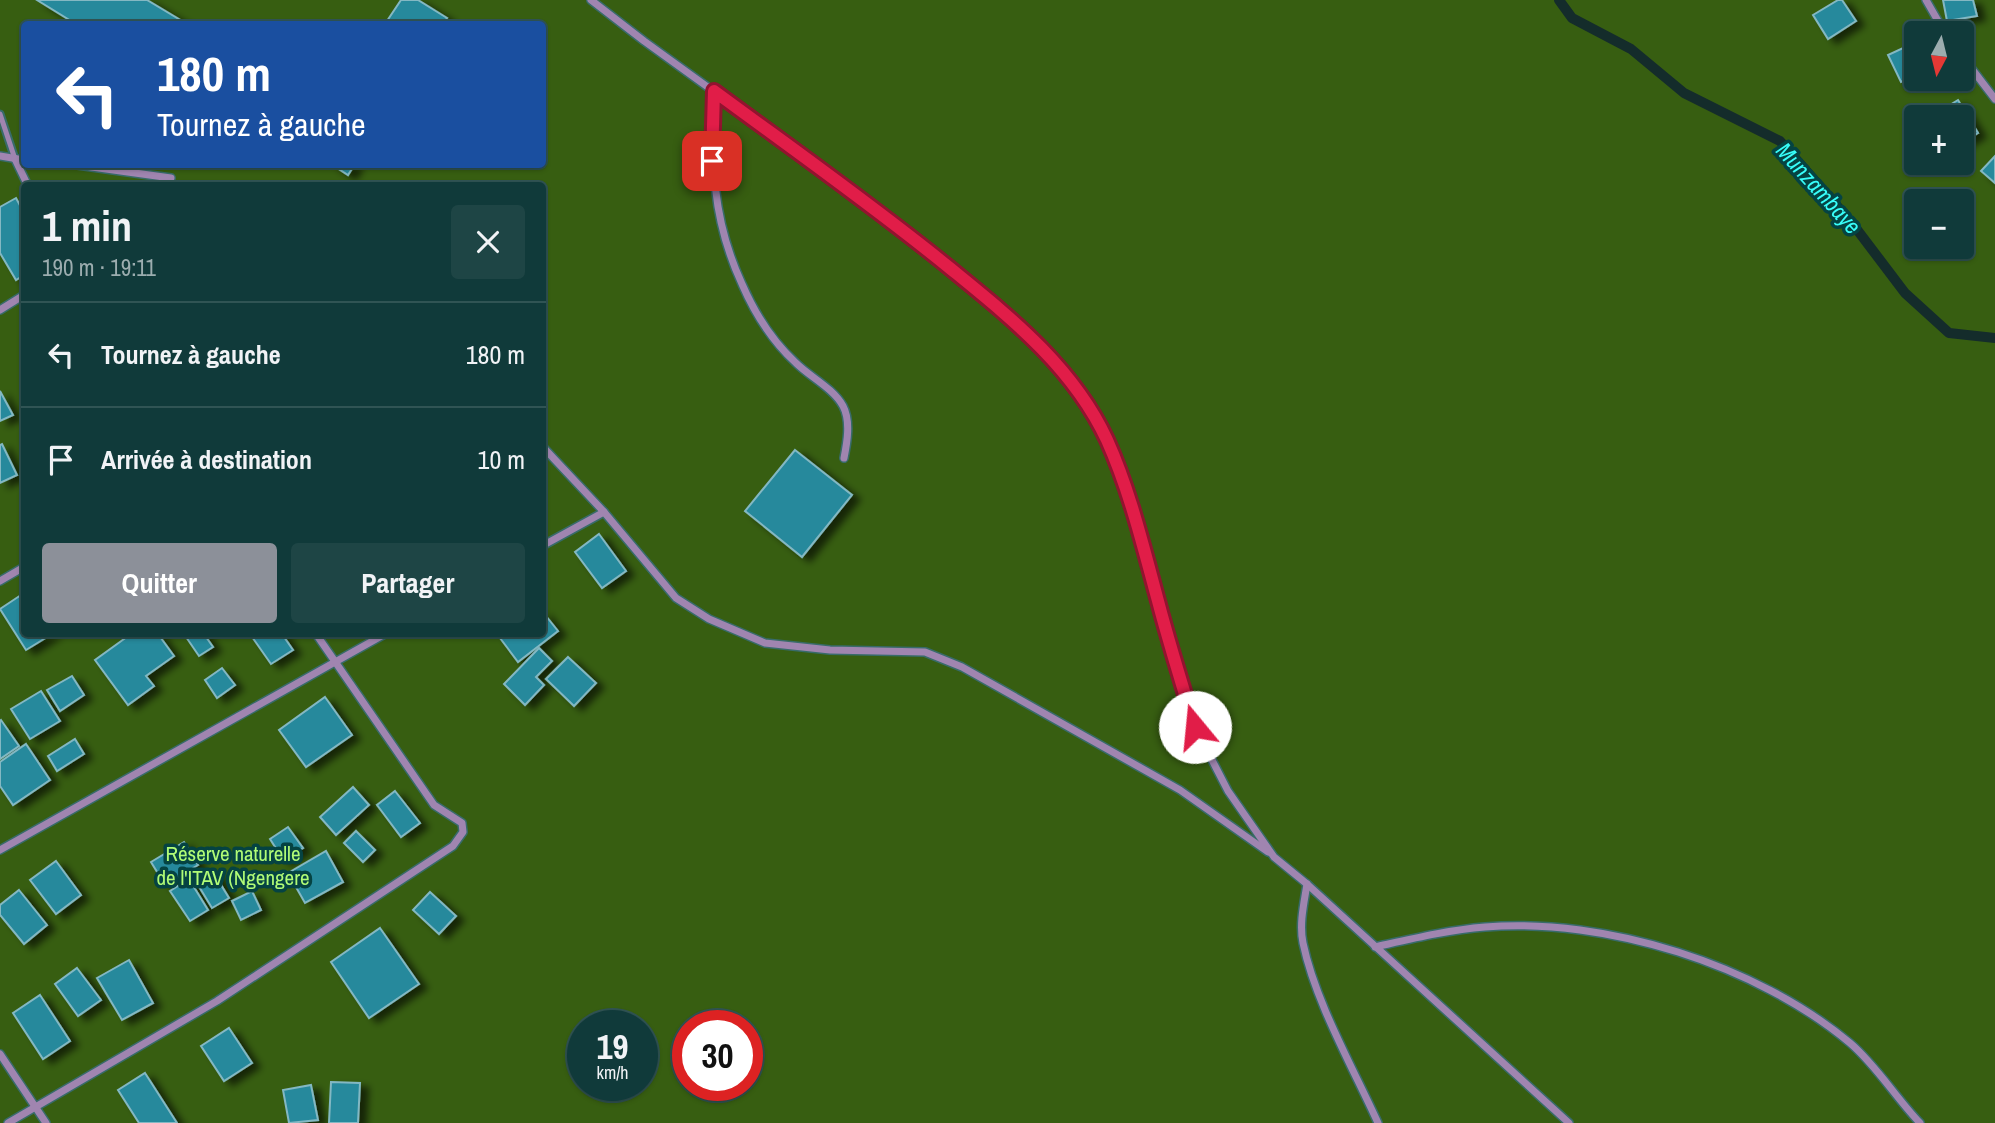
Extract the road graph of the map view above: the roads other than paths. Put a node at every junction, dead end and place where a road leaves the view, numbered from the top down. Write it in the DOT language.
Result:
graph roads {
  1 [pos="591,0"];
  2 [pos="1926,0"];
  3 [pos="1938,21"];
  4 [pos="1974,72"];
  5 [pos="714,91"];
  6 [pos="1995,99"];
  7 [pos="0,114"];
  8 [pos="0,156"];
  9 [pos="15,159"];
  10 [pos="21,160"];
  11 [pos="99,168"];
  12 [pos="171,178"];
  13 [pos="26,182"];
  14 [pos="21,297"];
  15 [pos="0,310"];
  16 [pos="546,450"];
  17 [pos="844,458"];
  18 [pos="604,512"];
  19 [pos="546,544"];
  20 [pos="21,569"];
  21 [pos="0,581"];
  22 [pos="318,637"];
  23 [pos="379,637"];
  24 [pos="335,661"];
  25 [pos="0,850"];
  26 [pos="1274,857"];
  27 [pos="1307,884"];
  28 [pos="1375,947"];
  29 [pos="0,1054"];
  30 [pos="35,1106"];
  31 [pos="8,1123"];
  32 [pos="46,1123"];
  33 [pos="1378,1123"];
  34 [pos="1569,1123"];
  35 [pos="1920,1123"];
  1 -- 5 [label="street"];
  2 -- 3 [label="street"];
  4 -- 6 [label="street"];
  5 -- 17 [label="street"];
  5 -- 26 [label="street"];
  7 -- 9 [label="lane"];
  8 -- 9 [label="street"];
  9 -- 10 [label="street"];
  9 -- 13 [label="street"];
  11 -- 12 [label="street"];
  14 -- 15 [label="street"];
  16 -- 18 [label="street"];
  18 -- 19 [label="street"];
  18 -- 26 [label="street"];
  20 -- 21 [label="street"];
  22 -- 24 [label="street"];
  23 -- 24 [label="street"];
  24 -- 25 [label="street"];
  24 -- 30 [label="street"];
  26 -- 27 [label="street"];
  27 -- 28 [label="street"];
  27 -- 33 [label="street"];
  28 -- 34 [label="street"];
  28 -- 35 [label="street"];
  29 -- 30 [label="street"];
  30 -- 31 [label="street"];
  30 -- 32 [label="street"];
}
